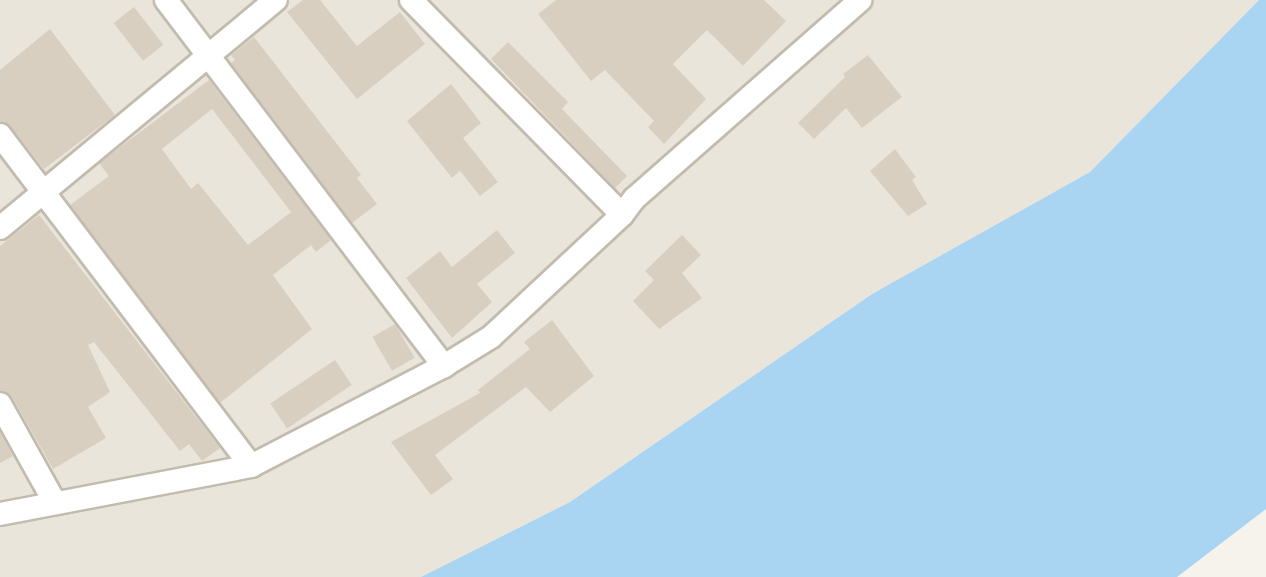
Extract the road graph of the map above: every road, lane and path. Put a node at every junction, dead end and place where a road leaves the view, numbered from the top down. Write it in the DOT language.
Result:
graph roads {
  1 [pos="166,0"];
  2 [pos="276,0"];
  3 [pos="411,0"];
  4 [pos="850,4"];
  5 [pos="209,57"];
  6 [pos="0,135"];
  7 [pos="42,195"];
  8 [pos="622,215"];
  9 [pos="0,228"];
  10 [pos="444,366"];
  11 [pos="0,404"];
  12 [pos="251,466"];
  13 [pos="55,503"];
  14 [pos="0,514"];
  1 -- 5 [label="street"];
  2 -- 5 [label="street"];
  3 -- 8 [label="street"];
  4 -- 8 [label="street"];
  5 -- 7 [label="street"];
  5 -- 10 [label="street"];
  6 -- 7 [label="street"];
  7 -- 9 [label="street"];
  7 -- 12 [label="street"];
  8 -- 10 [label="street"];
  10 -- 12 [label="street"];
  11 -- 13 [label="street"];
  12 -- 13 [label="street"];
  13 -- 14 [label="street"];
}
